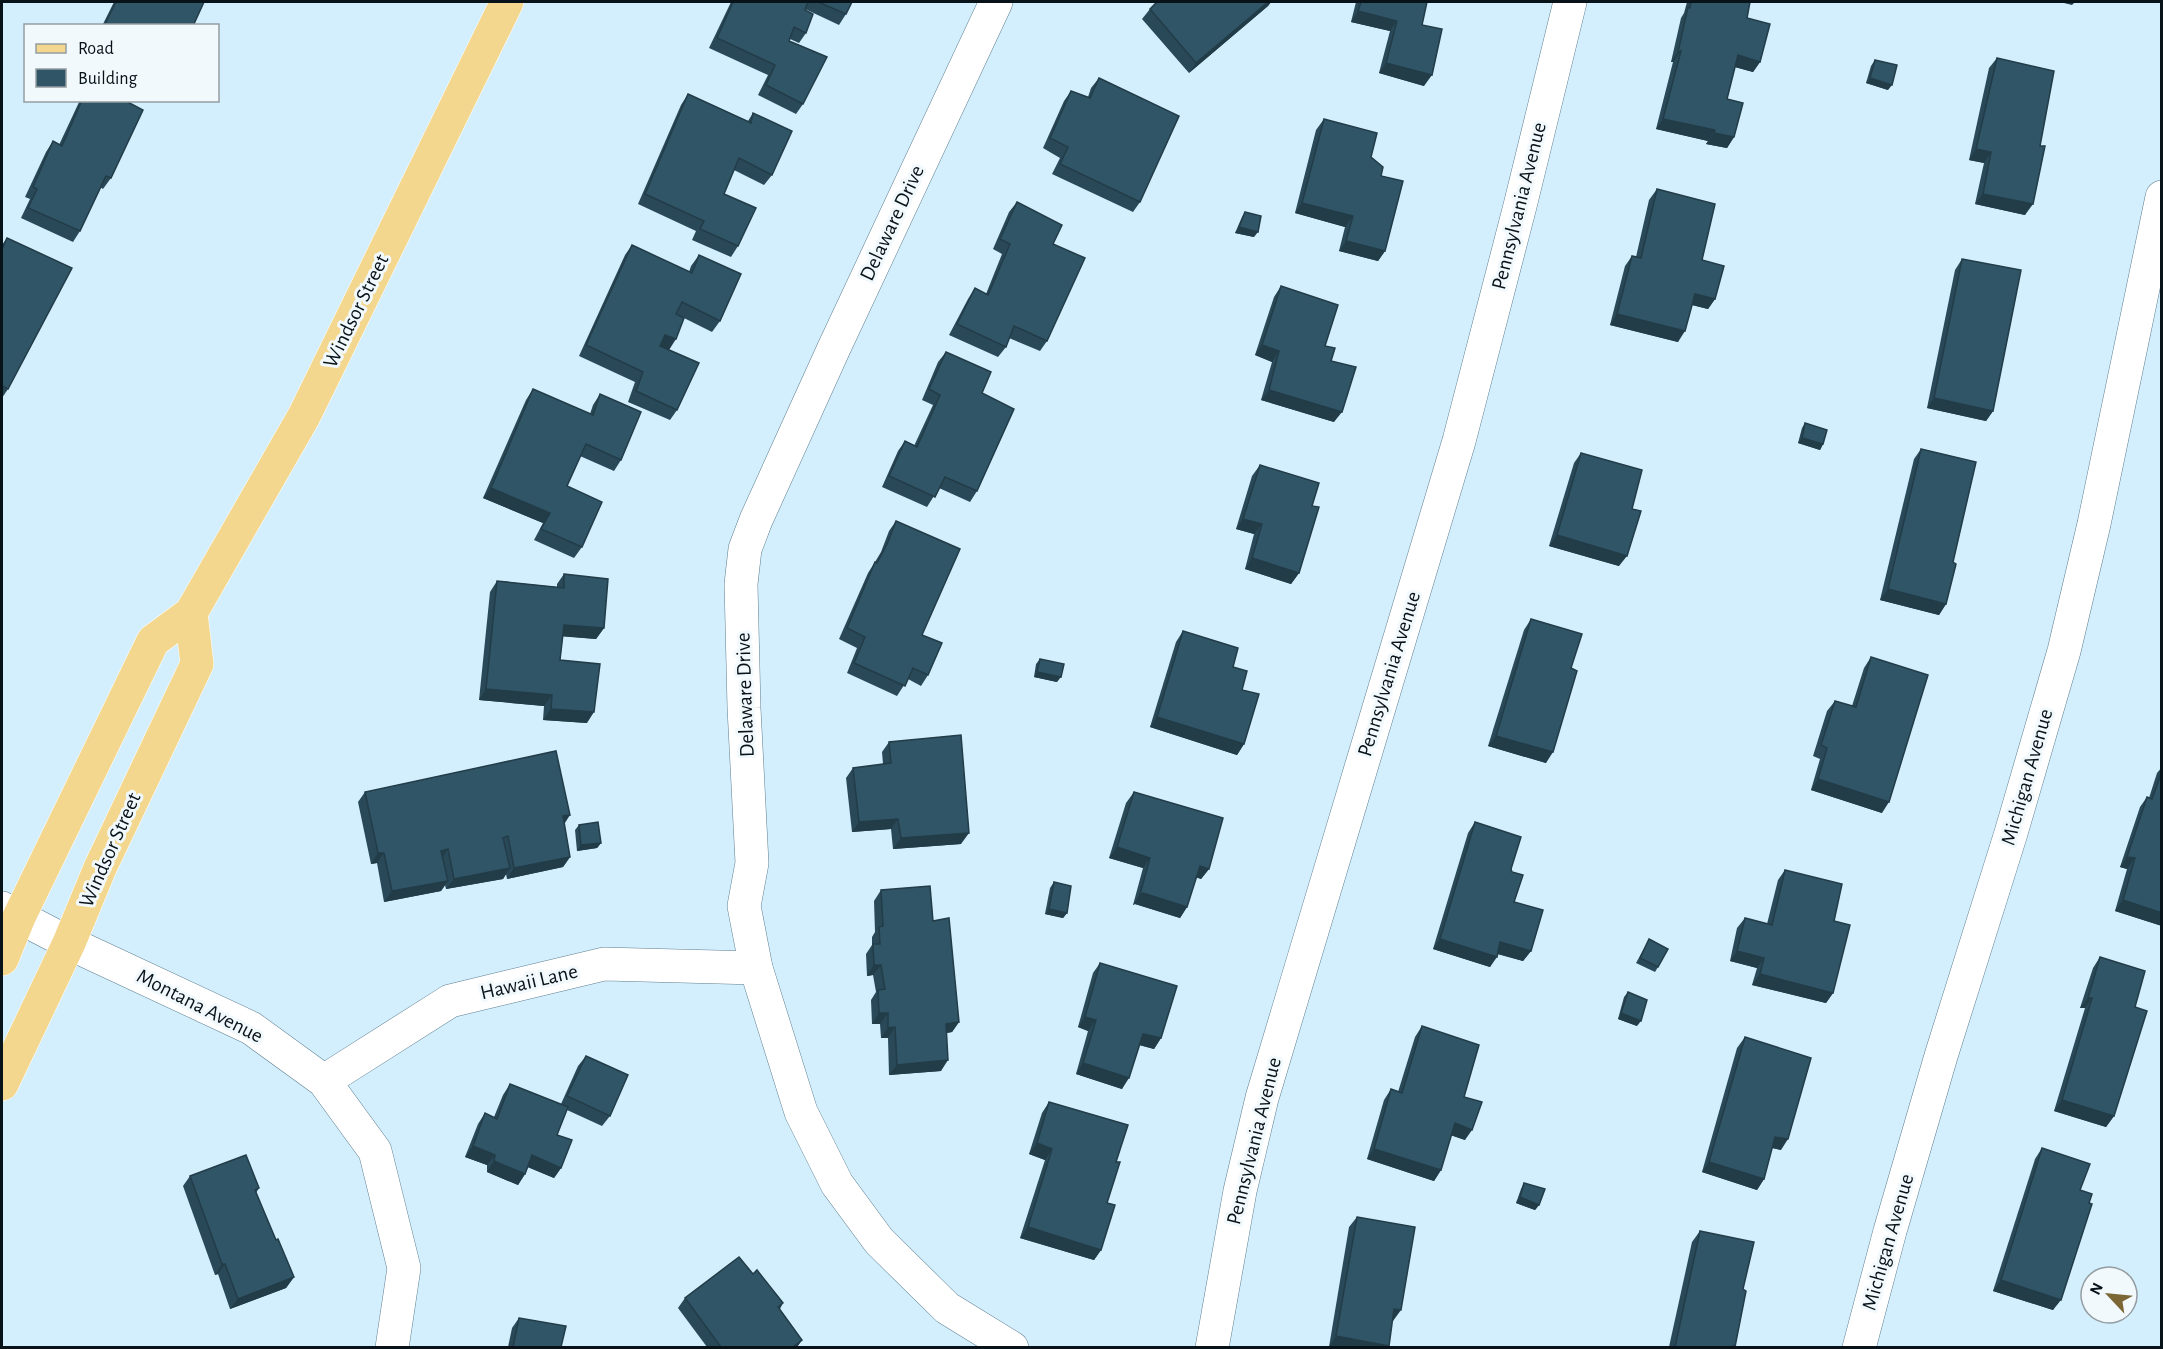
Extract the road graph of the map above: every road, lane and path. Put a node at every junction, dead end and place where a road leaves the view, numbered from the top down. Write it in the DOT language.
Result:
graph roads {
  1 [pos="507,2"];
  2 [pos="996,2"];
  3 [pos="1570,2"];
  4 [pos="2162,197"];
  5 [pos="191,613"];
  6 [pos="10,913"];
  7 [pos="69,943"];
  8 [pos="2,960"];
  9 [pos="756,968"];
  10 [pos="324,1081"];
  11 [pos="2,1084"];
  12 [pos="392,1347"];
  13 [pos="1012,1347"];
  14 [pos="1212,1347"];
  15 [pos="1858,1347"];
  1 -- 5 [label="main road, Windsor Street"];
  2 -- 9 [label="street, Delaware Drive"];
  3 -- 14 [label="street, Pennsylvania Avenue"];
  4 -- 15 [label="street, Michigan Avenue"];
  5 -- 6 [label="main road, Windsor Street"];
  5 -- 7 [label="main road, Windsor Street"];
  6 -- 7 [label="street, Montana Avenue"];
  6 -- 8 [label="main road, Windsor Street"];
  7 -- 10 [label="street, Montana Avenue"];
  7 -- 11 [label="main road, Windsor Street"];
  9 -- 10 [label="street, Hawaii Lane"];
  9 -- 13 [label="street, Delaware Drive"];
  10 -- 12 [label="street, Montana Avenue"];
}
